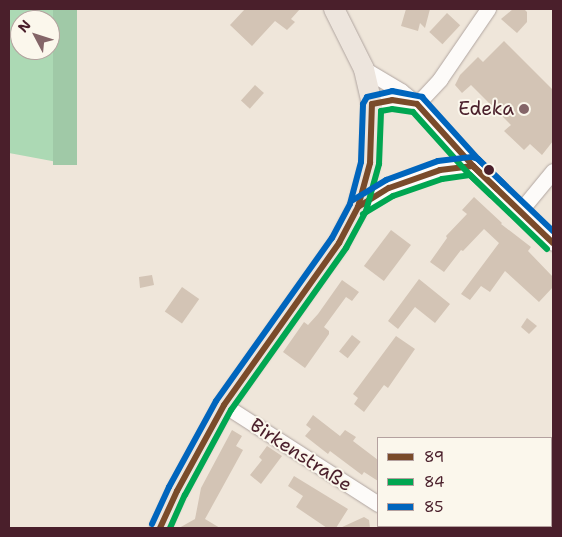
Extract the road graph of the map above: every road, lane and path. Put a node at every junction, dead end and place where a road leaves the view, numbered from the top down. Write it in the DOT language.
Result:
graph roads {
  1 [pos="334,9"];
  2 [pos="488,9"];
  3 [pos="364,69"];
  4 [pos="372,104"];
  5 [pos="417,104"];
  6 [pos="473,166"];
  7 [pos="553,171"];
  8 [pos="358,206"];
  9 [pos="520,211"];
  10 [pos="553,243"];
  11 [pos="224,405"];
  12 [pos="377,503"];
  13 [pos="160,528"];
  1 -- 3 [label="main road"];
  2 -- 5 [label="street"];
  3 -- 4 [label="main road"];
  3 -- 5 [label="street"];
  4 -- 5 [label="street"];
  4 -- 8 [label="main road"];
  5 -- 6 [label="street"];
  6 -- 8 [label="street"];
  6 -- 9 [label="street"];
  7 -- 9 [label="street"];
  8 -- 11 [label="main road"];
  9 -- 10 [label="street"];
  11 -- 12 [label="street, Birkenstraße"];
  11 -- 13 [label="main road"];
}
